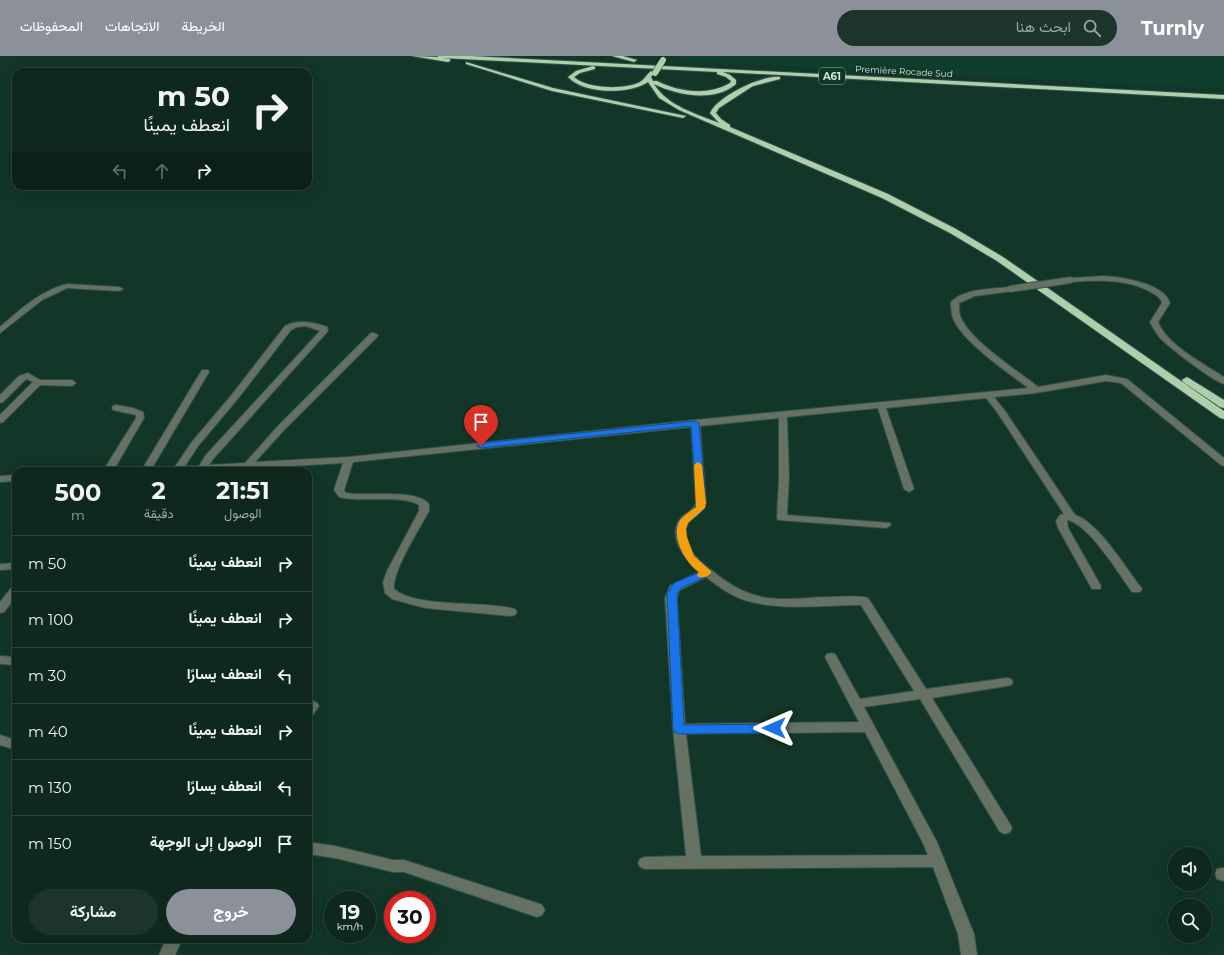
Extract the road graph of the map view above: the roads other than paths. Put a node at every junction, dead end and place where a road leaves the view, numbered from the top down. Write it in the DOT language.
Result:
graph roads {
  1 [pos="415,56"];
  2 [pos="440,56"];
  3 [pos="513,56"];
  4 [pos="565,56"];
  5 [pos="615,56"];
  6 [pos="524,57"];
  7 [pos="662,58"];
  8 [pos="675,64"];
  9 [pos="638,66"];
  10 [pos="698,69"];
  11 [pos="652,75"];
  12 [pos="820,76"];
  13 [pos="655,82"];
  14 [pos="1224,94"];
  15 [pos="1224,97"];
  16 [pos="726,127"];
  17 [pos="119,289"];
  18 [pos="0,331"];
  19 [pos="374,335"];
  20 [pos="205,372"];
  21 [pos="38,382"];
  22 [pos="1224,382"];
  23 [pos="72,383"];
  24 [pos="1036,390"];
  25 [pos="988,395"];
  26 [pos="0,400"];
  27 [pos="881,405"];
  28 [pos="1224,405"];
  29 [pos="116,408"];
  30 [pos="784,415"];
  31 [pos="1224,416"];
  32 [pos="0,420"];
  33 [pos="695,423"];
  34 [pos="350,460"];
  35 [pos="1224,463"];
  36 [pos="246,466"];
  37 [pos="110,467"];
  38 [pos="148,467"];
  39 [pos="180,467"];
  40 [pos="203,467"];
  41 [pos="235,467"];
  42 [pos="12,478"];
  43 [pos="0,479"];
  44 [pos="909,489"];
  45 [pos="1070,516"];
  46 [pos="886,526"];
  47 [pos="12,566"];
  48 [pos="0,567"];
  49 [pos="707,572"];
  50 [pos="1096,586"];
  51 [pos="1136,589"];
  52 [pos="12,595"];
  53 [pos="0,609"];
  54 [pos="511,612"];
  55 [pos="831,657"];
  56 [pos="0,660"];
  57 [pos="12,661"];
  58 [pos="1007,682"];
  59 [pos="923,694"];
  60 [pos="856,704"];
  61 [pos="869,727"];
  62 [pos="679,729"];
  63 [pos="0,740"];
  64 [pos="12,744"];
  65 [pos="1005,828"];
  66 [pos="312,849"];
  67 [pos="937,861"];
  68 [pos="694,862"];
  69 [pos="645,863"];
  70 [pos="537,910"];
  71 [pos="172,943"];
  72 [pos="167,955"];
  73 [pos="969,955"];
  1 -- 16 [label="highway"];
  2 -- 9 [label="highway, Première Rocade Sud / A61"];
  3 -- 6 [label="highway, Première Rocade Sud / A61"];
  4 -- 6 [label="highway"];
  5 -- 8 [label="highway"];
  6 -- 8 [label="highway, Première Rocade Sud / A61"];
  7 -- 11 [label="highway, bridge"];
  8 -- 14 [label="highway, Première Rocade Sud / A61"];
  9 -- 10 [label="highway, Première Rocade Sud / A61"];
  9 -- 11 [label="highway"];
  10 -- 12 [label="highway, Première Rocade Sud / A61"];
  10 -- 13 [label="highway"];
  11 -- 13 [label="highway"];
  11 -- 16 [label="highway"];
  12 -- 15 [label="highway, Première Rocade Sud / A61"];
  12 -- 16 [label="highway"];
  13 -- 16 [label="highway"];
  16 -- 28 [label="highway"];
  16 -- 31 [label="highway"];
  17 -- 18 [label="street"];
  19 -- 36 [label="street"];
  20 -- 38 [label="street"];
  21 -- 23 [label="street"];
  21 -- 26 [label="street"];
  21 -- 32 [label="street"];
  22 -- 24 [label="street, bridge"];
  24 -- 25 [label="street"];
  24 -- 35 [label="street"];
  25 -- 27 [label="street"];
  25 -- 45 [label="street"];
  27 -- 30 [label="street"];
  27 -- 44 [label="street"];
  29 -- 37 [label="street"];
  30 -- 33 [label="street"];
  30 -- 46 [label="street"];
  33 -- 34 [label="street"];
  33 -- 49 [label="street"];
  34 -- 36 [label="street"];
  34 -- 54 [label="street"];
  36 -- 41 [label="street"];
  39 -- 40 [label="street"];
  42 -- 43 [label="street"];
  45 -- 50 [label="street"];
  45 -- 51 [label="street"];
  47 -- 48 [label="street"];
  49 -- 59 [label="street"];
  49 -- 62 [label="street"];
  52 -- 53 [label="street"];
  55 -- 60 [label="street"];
  56 -- 57 [label="street"];
  58 -- 59 [label="street"];
  59 -- 60 [label="street"];
  59 -- 65 [label="street"];
  60 -- 61 [label="street"];
  61 -- 62 [label="street"];
  61 -- 67 [label="street"];
  62 -- 68 [label="street"];
  63 -- 64 [label="street"];
  66 -- 70 [label="street"];
  67 -- 68 [label="street"];
  67 -- 73 [label="street"];
  68 -- 69 [label="street"];
  71 -- 72 [label="street"];
}
